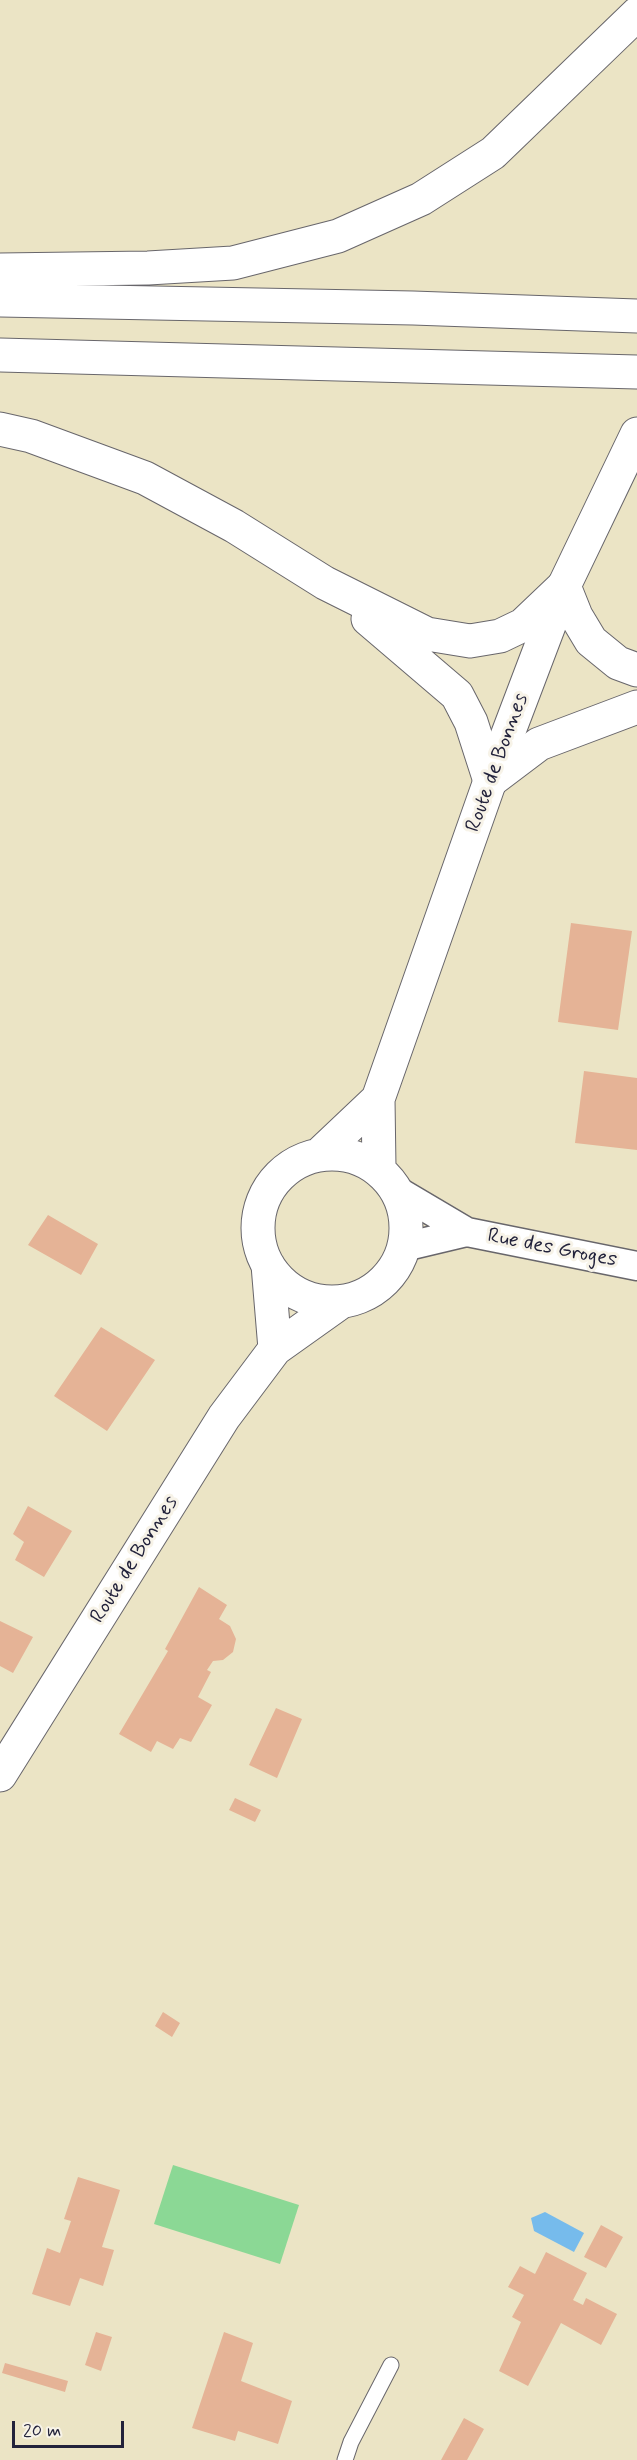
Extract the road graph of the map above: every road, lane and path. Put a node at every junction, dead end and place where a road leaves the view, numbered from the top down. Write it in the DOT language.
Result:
graph roads {
  1 [pos="637,14"];
  2 [pos="0,270"];
  3 [pos="0,300"];
  4 [pos="637,316"];
  5 [pos="0,355"];
  6 [pos="637,372"];
  7 [pos="0,429"];
  8 [pos="637,435"];
  9 [pos="325,583"];
  10 [pos="564,586"];
  11 [pos="637,670"];
  12 [pos="637,707"];
  13 [pos="490,781"];
  14 [pos="378,1099"];
  15 [pos="322,1152"];
  16 [pos="388,1179"];
  17 [pos="467,1232"];
  18 [pos="404,1247"];
  19 [pos="268,1265"];
  20 [pos="637,1266"];
  21 [pos="341,1302"];
  22 [pos="275,1350"];
  23 [pos="0,1775"];
  24 [pos="391,2365"];
  25 [pos="345,2460"];
  1 -- 2 [label="main road"];
  3 -- 4 [label="main road"];
  5 -- 6 [label="main road"];
  7 -- 9 [label="main road"];
  8 -- 10 [label="main road, Route de Bonnes"];
  9 -- 10 [label="main road"];
  9 -- 13 [label="main road"];
  10 -- 11 [label="main road"];
  10 -- 13 [label="main road, Route de Bonnes"];
  12 -- 13 [label="main road"];
  13 -- 14 [label="main road, Route de Bonnes"];
  14 -- 15 [label="main road, Route de Bonnes"];
  14 -- 16 [label="main road, Route de Bonnes"];
  15 -- 16 [label="main road"];
  15 -- 19 [label="main road"];
  16 -- 17 [label="street, Rue des Groges"];
  16 -- 18 [label="main road"];
  17 -- 18 [label="street, Rue des Groges"];
  17 -- 20 [label="street, Rue des Groges"];
  18 -- 21 [label="main road"];
  19 -- 21 [label="main road"];
  19 -- 22 [label="main road"];
  21 -- 22 [label="main road, Route de Bonnes"];
  22 -- 23 [label="main road, Route de Bonnes"];
  24 -- 25 [label="lane"];
}
